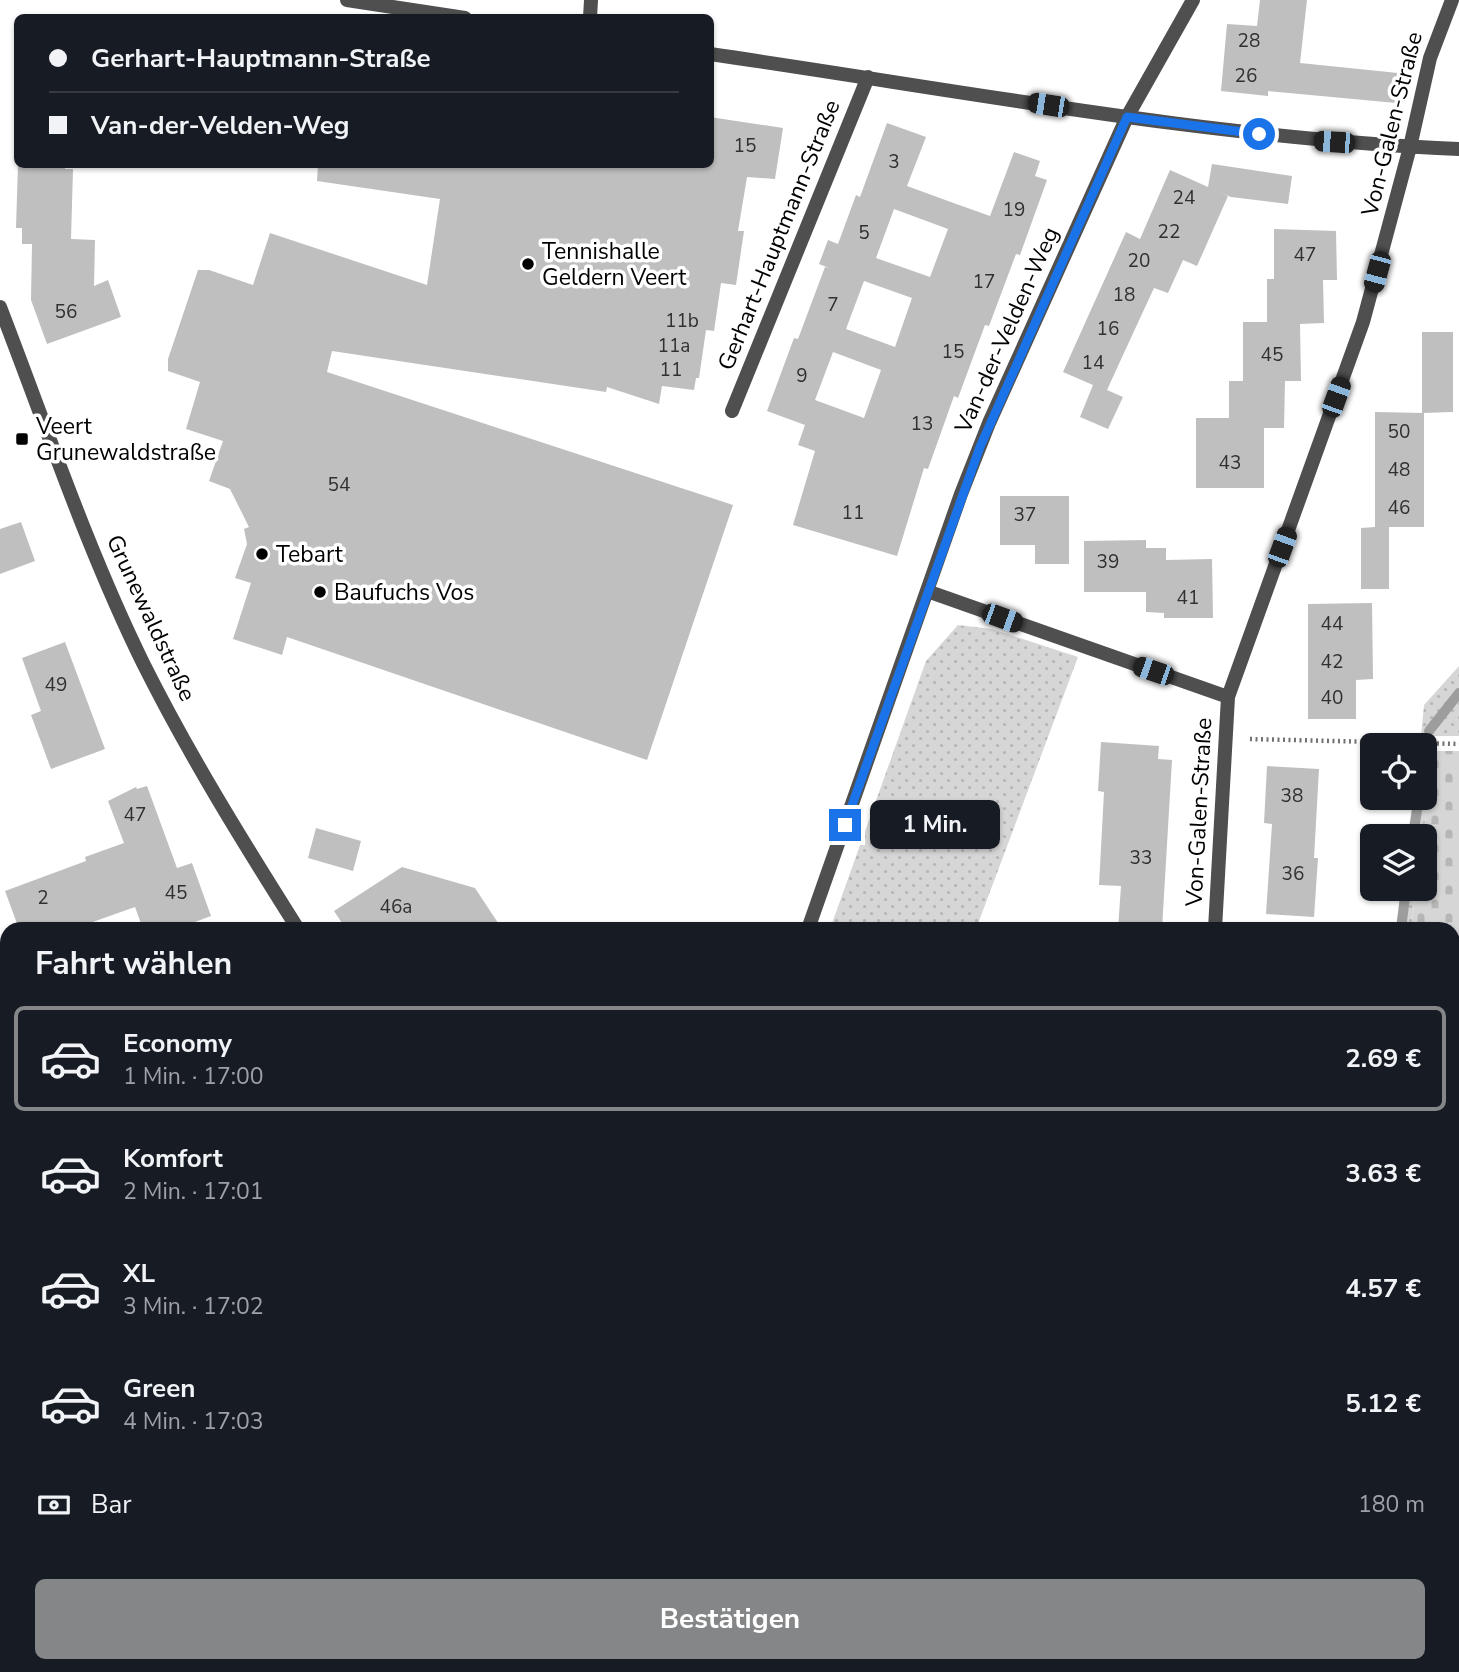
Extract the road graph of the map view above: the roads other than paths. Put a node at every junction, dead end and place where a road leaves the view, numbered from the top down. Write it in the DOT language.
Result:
graph roads {
  1 [pos="347,0"];
  2 [pos="1193,0"];
  3 [pos="1452,0"];
  4 [pos="439,14"];
  5 [pos="714,55"];
  6 [pos="868,77"];
  7 [pos="1127,117"];
  8 [pos="1410,147"];
  9 [pos="1459,149"];
  10 [pos="0,307"];
  11 [pos="732,411"];
  12 [pos="927,591"];
  13 [pos="1228,697"];
  14 [pos="294,922"];
  15 [pos="810,922"];
  16 [pos="1215,922"];
  1 -- 4 [label="street"];
  2 -- 7 [label="street, Van-der-Velden-Weg"];
  3 -- 8 [label="street, Von-Galen-Straße"];
  5 -- 6 [label="street, Gerhart-Hauptmann-Straße"];
  6 -- 7 [label="street, Gerhart-Hauptmann-Straße"];
  6 -- 11 [label="street, Gerhart-Hauptmann-Straße"];
  7 -- 8 [label="street, Gerhart-Hauptmann-Straße"];
  7 -- 12 [label="street, Van-der-Velden-Weg"];
  8 -- 9 [label="street, Gerhart-Hauptmann-Straße"];
  8 -- 13 [label="street, Von-Galen-Straße"];
  10 -- 14 [label="street, Grunewaldstraße"];
  12 -- 13 [label="street, Von-Galen-Straße"];
  12 -- 15 [label="street, Van-der-Velden-Weg"];
  13 -- 16 [label="street, Von-Galen-Straße"];
}
